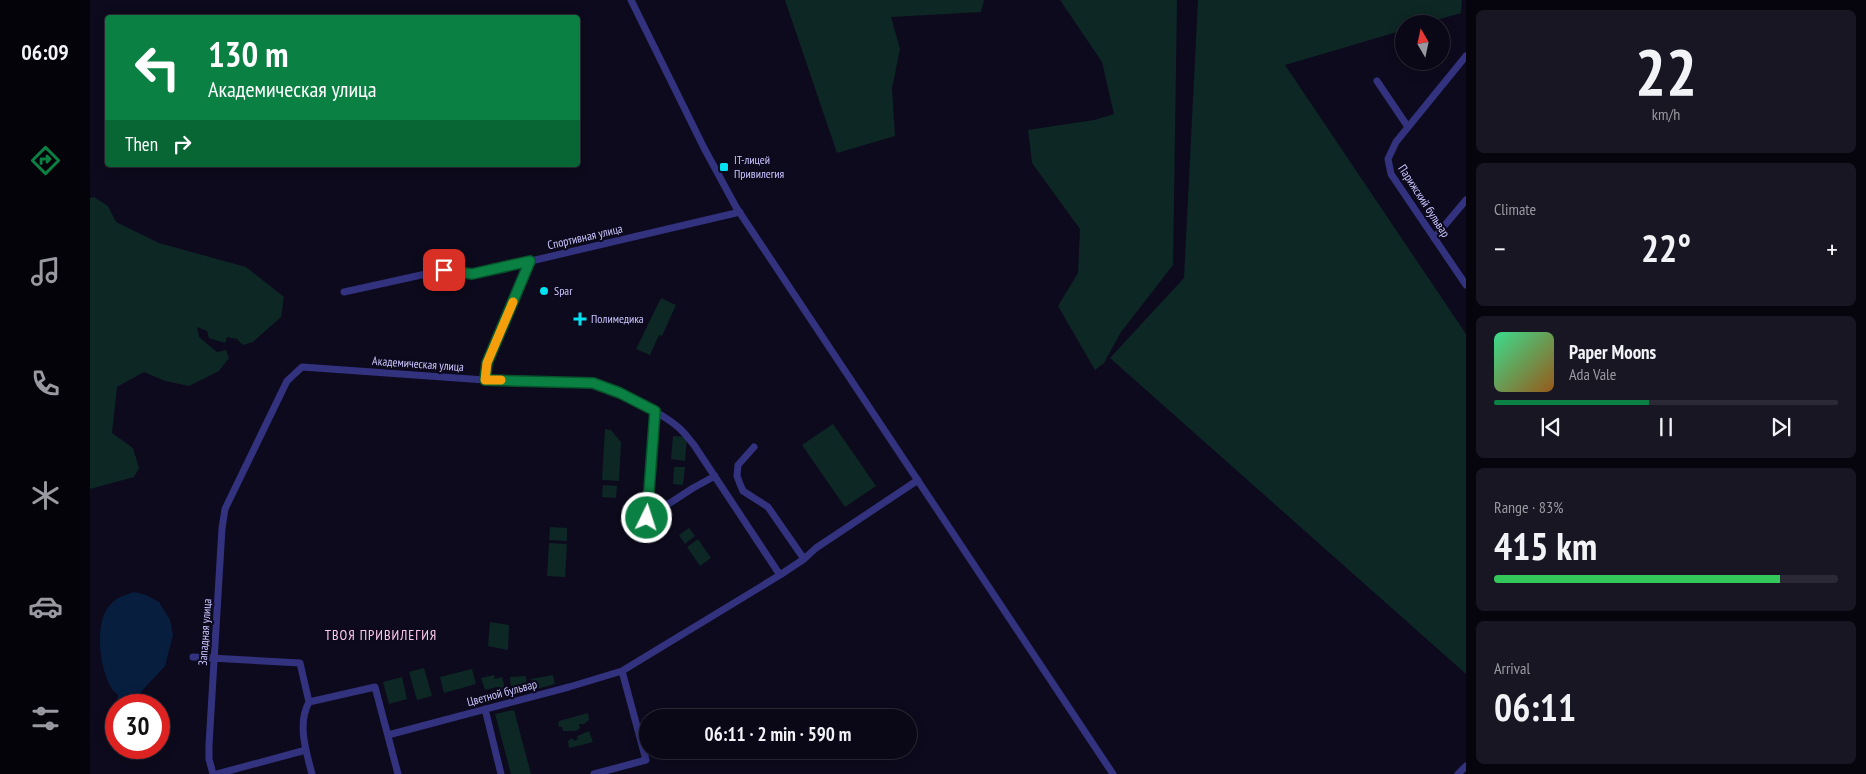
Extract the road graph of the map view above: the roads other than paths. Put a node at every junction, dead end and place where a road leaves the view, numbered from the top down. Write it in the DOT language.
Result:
graph roads {
  1 [pos="632,0"];
  2 [pos="1466,56"];
  3 [pos="1377,81"];
  4 [pos="1408,127"];
  5 [pos="1466,200"];
  6 [pos="740,212"];
  7 [pos="1434,238"];
  8 [pos="530,261"];
  9 [pos="1466,285"];
  10 [pos="344,292"];
  11 [pos="485,380"];
  12 [pos="655,411"];
  13 [pos="754,447"];
  14 [pos="715,476"];
  15 [pos="918,480"];
  16 [pos="234,493"];
  17 [pos="804,559"];
  18 [pos="780,575"];
  19 [pos="193,657"];
  20 [pos="214,659"];
  21 [pos="622,671"];
  22 [pos="308,702"];
  23 [pos="485,709"];
  24 [pos="388,735"];
  25 [pos="306,750"];
  26 [pos="1466,766"];
  27 [pos="213,774"];
  28 [pos="217,774"];
  29 [pos="312,774"];
  30 [pos="398,774"];
  31 [pos="501,774"];
  32 [pos="594,774"];
  33 [pos="1113,774"];
  34 [pos="1458,774"];
  1 -- 6 [label="street"];
  2 -- 4 [label="street, Парижский бульвар"];
  3 -- 4 [label="street"];
  4 -- 7 [label="street, Парижский бульвар"];
  5 -- 7 [label="street"];
  6 -- 8 [label="street, Спортивная улица"];
  6 -- 15 [label="street"];
  7 -- 9 [label="street, Парижский бульвар"];
  8 -- 10 [label="street, Спортивная улица"];
  8 -- 11 [label="street"];
  11 -- 12 [label="street, Академическая улица"];
  11 -- 16 [label="street, Академическая улица"];
  12 -- 14 [label="street, Академическая улица"];
  12 -- 14 [label="street"];
  13 -- 17 [label="street"];
  14 -- 18 [label="street, Академическая улица"];
  15 -- 17 [label="street, Цветной бульвар"];
  15 -- 33 [label="street"];
  16 -- 20 [label="street, Западная улица"];
  17 -- 18 [label="street, Цветной бульвар"];
  18 -- 21 [label="street, Цветной бульвар"];
  19 -- 20 [label="street"];
  20 -- 22 [label="street"];
  20 -- 27 [label="street, Западная улица"];
  21 -- 23 [label="street, Цветной бульвар"];
  21 -- 32 [label="street"];
  22 -- 24 [label="street"];
  22 -- 25 [label="street"];
  23 -- 24 [label="street, Цветной бульвар"];
  23 -- 31 [label="street"];
  24 -- 30 [label="street"];
  25 -- 28 [label="street"];
  25 -- 29 [label="street"];
  26 -- 34 [label="street"];
}
